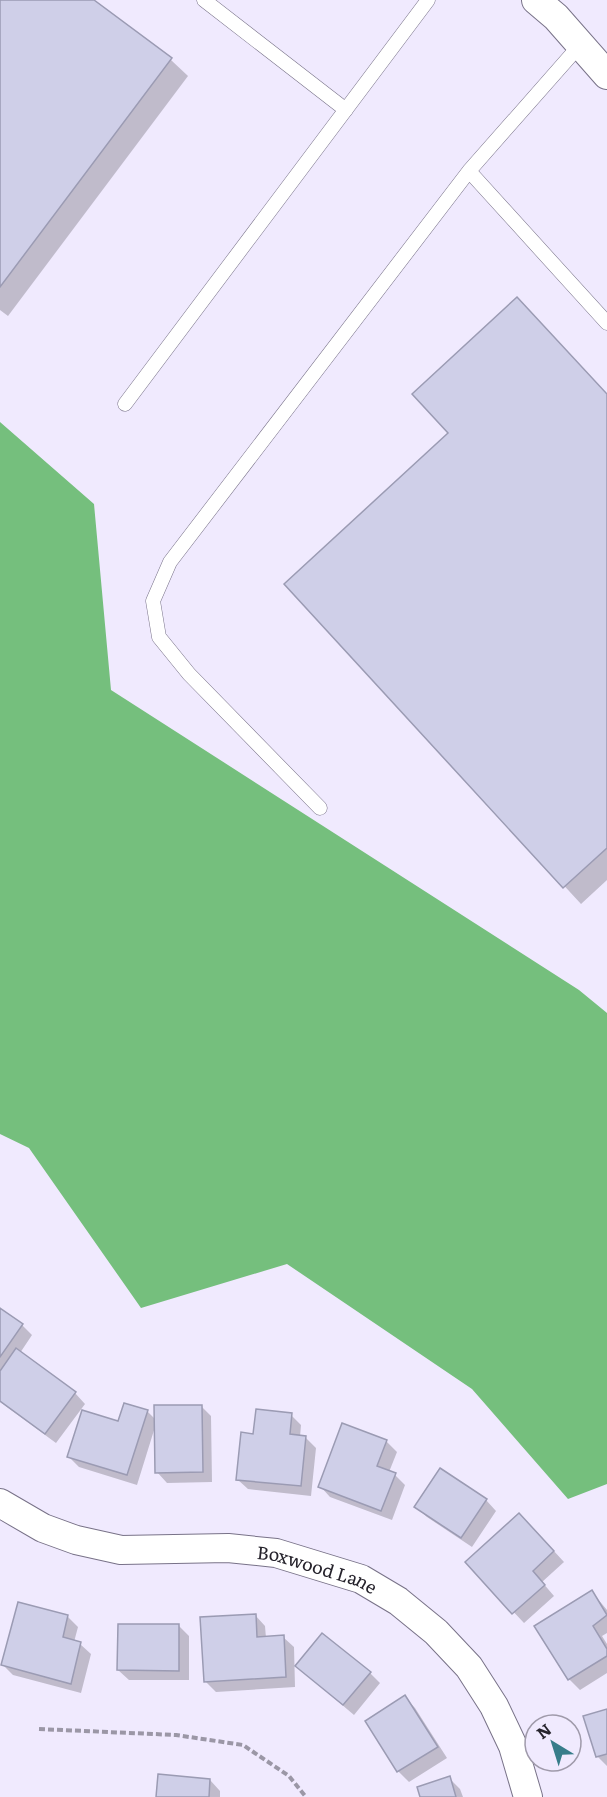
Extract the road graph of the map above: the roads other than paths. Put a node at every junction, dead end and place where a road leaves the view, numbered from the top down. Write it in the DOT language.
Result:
graph roads {
  1 [pos="204,0"];
  2 [pos="428,0"];
  3 [pos="536,0"];
  4 [pos="580,45"];
  5 [pos="607,75"];
  6 [pos="345,110"];
  7 [pos="469,171"];
  8 [pos="607,323"];
  9 [pos="125,404"];
  10 [pos="320,807"];
  11 [pos="0,1503"];
  12 [pos="528,1797"];
  1 -- 6 [label="lane"];
  2 -- 6 [label="lane"];
  3 -- 4 [label="street"];
  4 -- 5 [label="street"];
  4 -- 7 [label="lane"];
  6 -- 9 [label="lane"];
  7 -- 8 [label="lane"];
  7 -- 10 [label="lane"];
  11 -- 12 [label="street, Boxwood Lane"];
}
